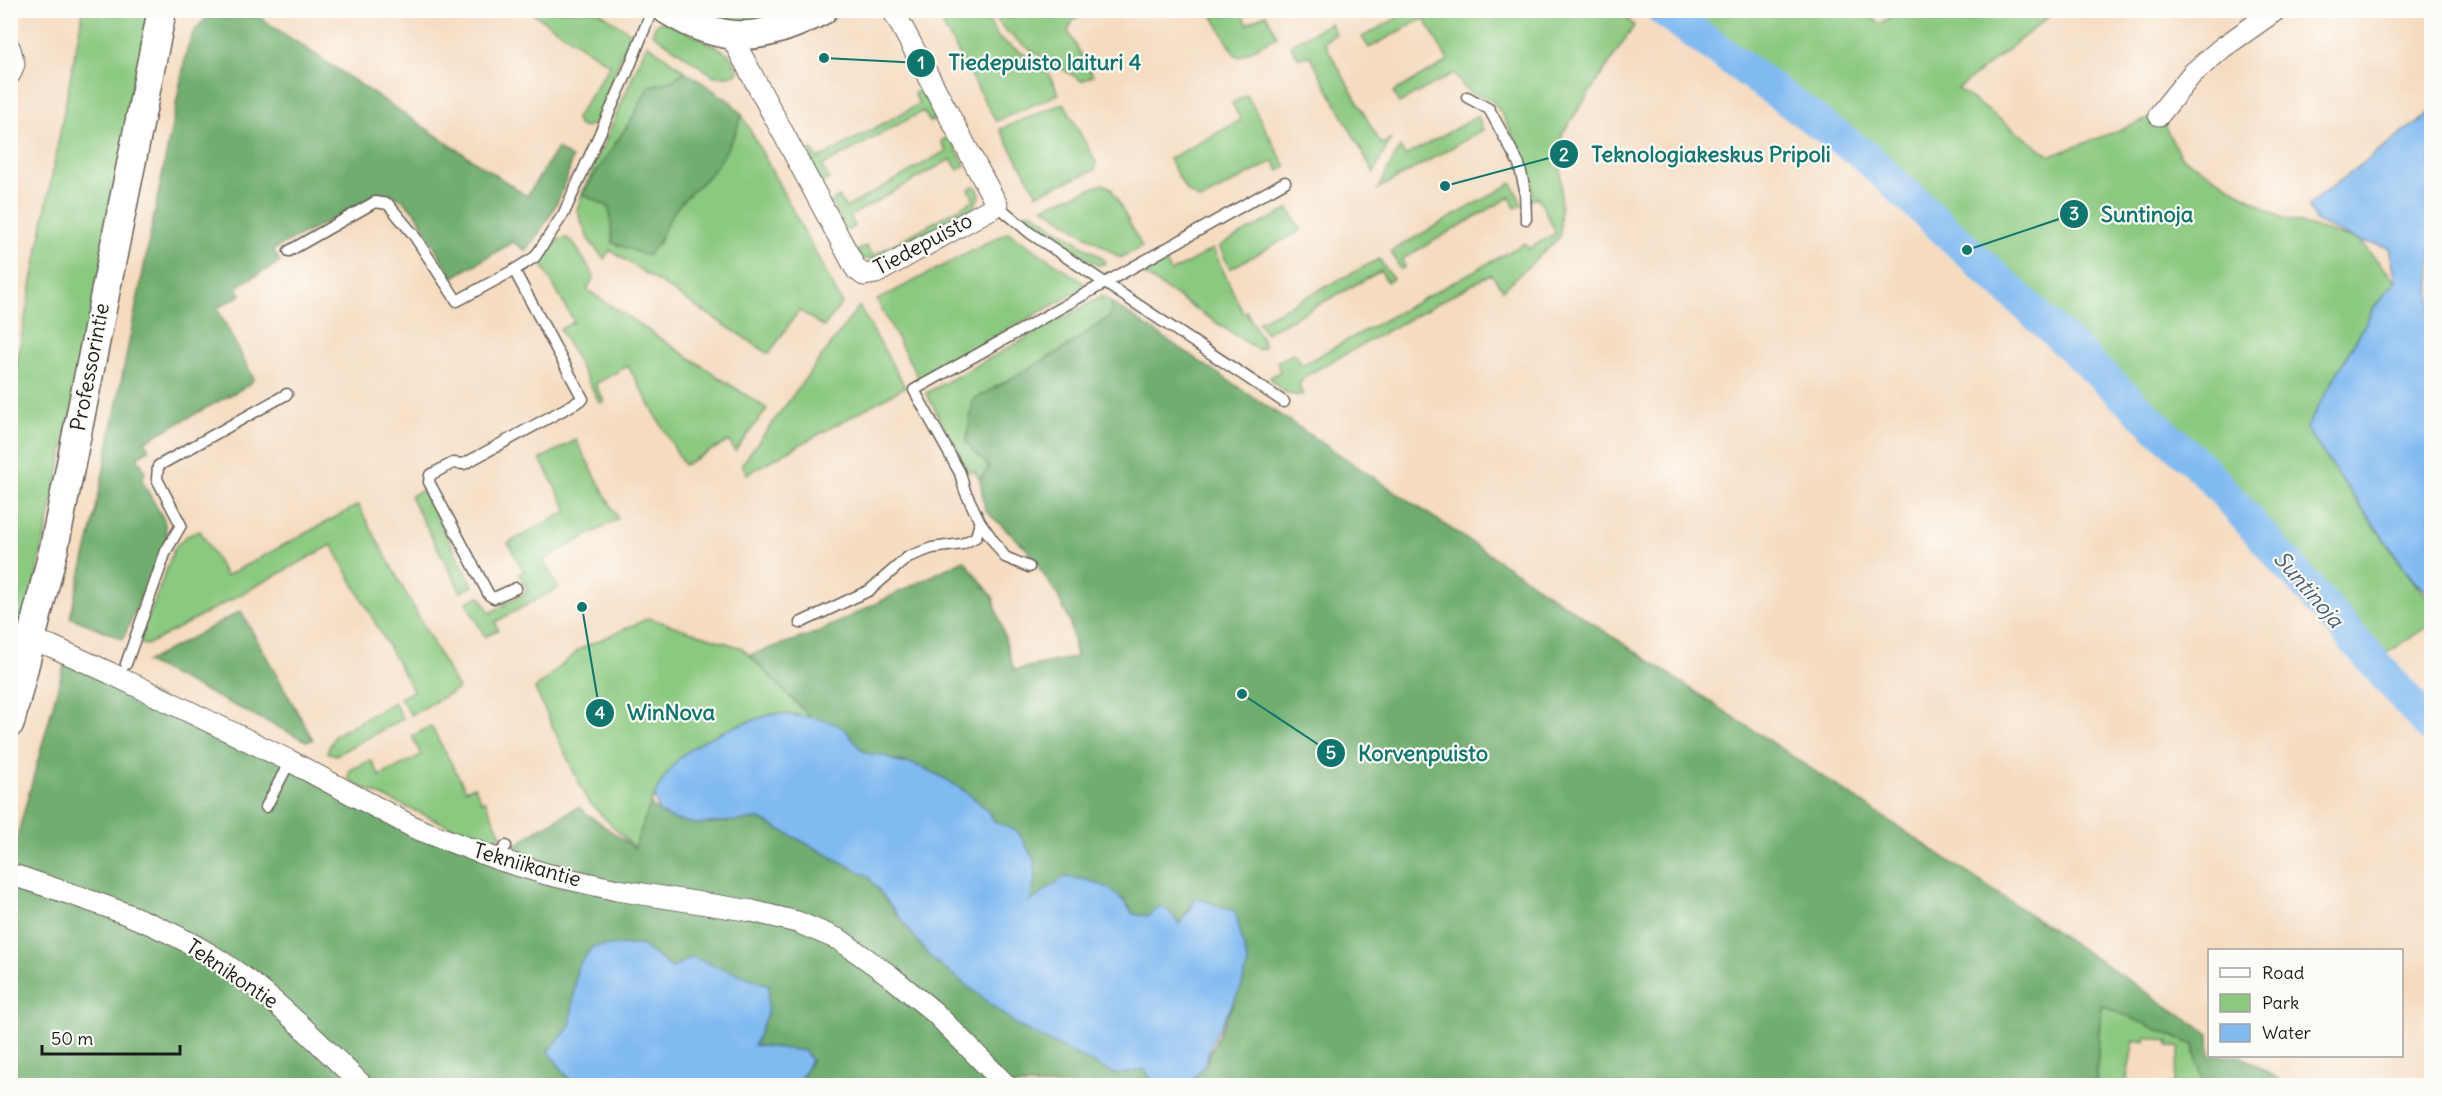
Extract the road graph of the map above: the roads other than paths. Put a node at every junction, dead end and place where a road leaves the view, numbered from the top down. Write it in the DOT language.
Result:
graph roads {
  1 [pos="162,10"];
  2 [pos="652,10"];
  3 [pos="667,10"];
  4 [pos="823,10"];
  5 [pos="893,10"];
  6 [pos="2276,10"];
  7 [pos="730,36"];
  8 [pos="10,49"];
  9 [pos="10,74"];
  10 [pos="1467,96"];
  11 [pos="2159,115"];
  12 [pos="1285,182"];
  13 [pos="997,205"];
  14 [pos="1526,219"];
  15 [pos="289,250"];
  16 [pos="514,270"];
  17 [pos="1106,283"];
  18 [pos="286,394"];
  19 [pos="1284,402"];
  20 [pos="980,522"];
  21 [pos="1029,567"];
  22 [pos="516,588"];
  23 [pos="800,623"];
  24 [pos="21,638"];
  25 [pos="126,664"];
  26 [pos="10,723"];
  27 [pos="290,760"];
  28 [pos="266,807"];
  29 [pos="10,874"];
  30 [pos="363,1086"];
  31 [pos="1007,1086"];
  1 -- 24 [label="main road, Professorintie"];
  2 -- 16 [label="lane"];
  3 -- 7 [label="main road"];
  4 -- 7 [label="main road"];
  5 -- 13 [label="street, Tiedepuisto"];
  6 -- 11 [label="street"];
  7 -- 13 [label="street, Tiedepuisto"];
  8 -- 9 [label="street"];
  10 -- 14 [label="lane"];
  12 -- 17 [label="lane"];
  13 -- 17 [label="lane"];
  15 -- 16 [label="lane"];
  16 -- 22 [label="lane"];
  17 -- 19 [label="lane"];
  17 -- 20 [label="lane"];
  18 -- 25 [label="lane"];
  20 -- 21 [label="lane"];
  20 -- 23 [label="lane"];
  24 -- 26 [label="main road, Professorintie"];
  24 -- 27 [label="street, Tekniikantie"];
  27 -- 28 [label="lane"];
  27 -- 31 [label="street, Tekniikantie"];
  29 -- 30 [label="street, Teknikontie"];
}
